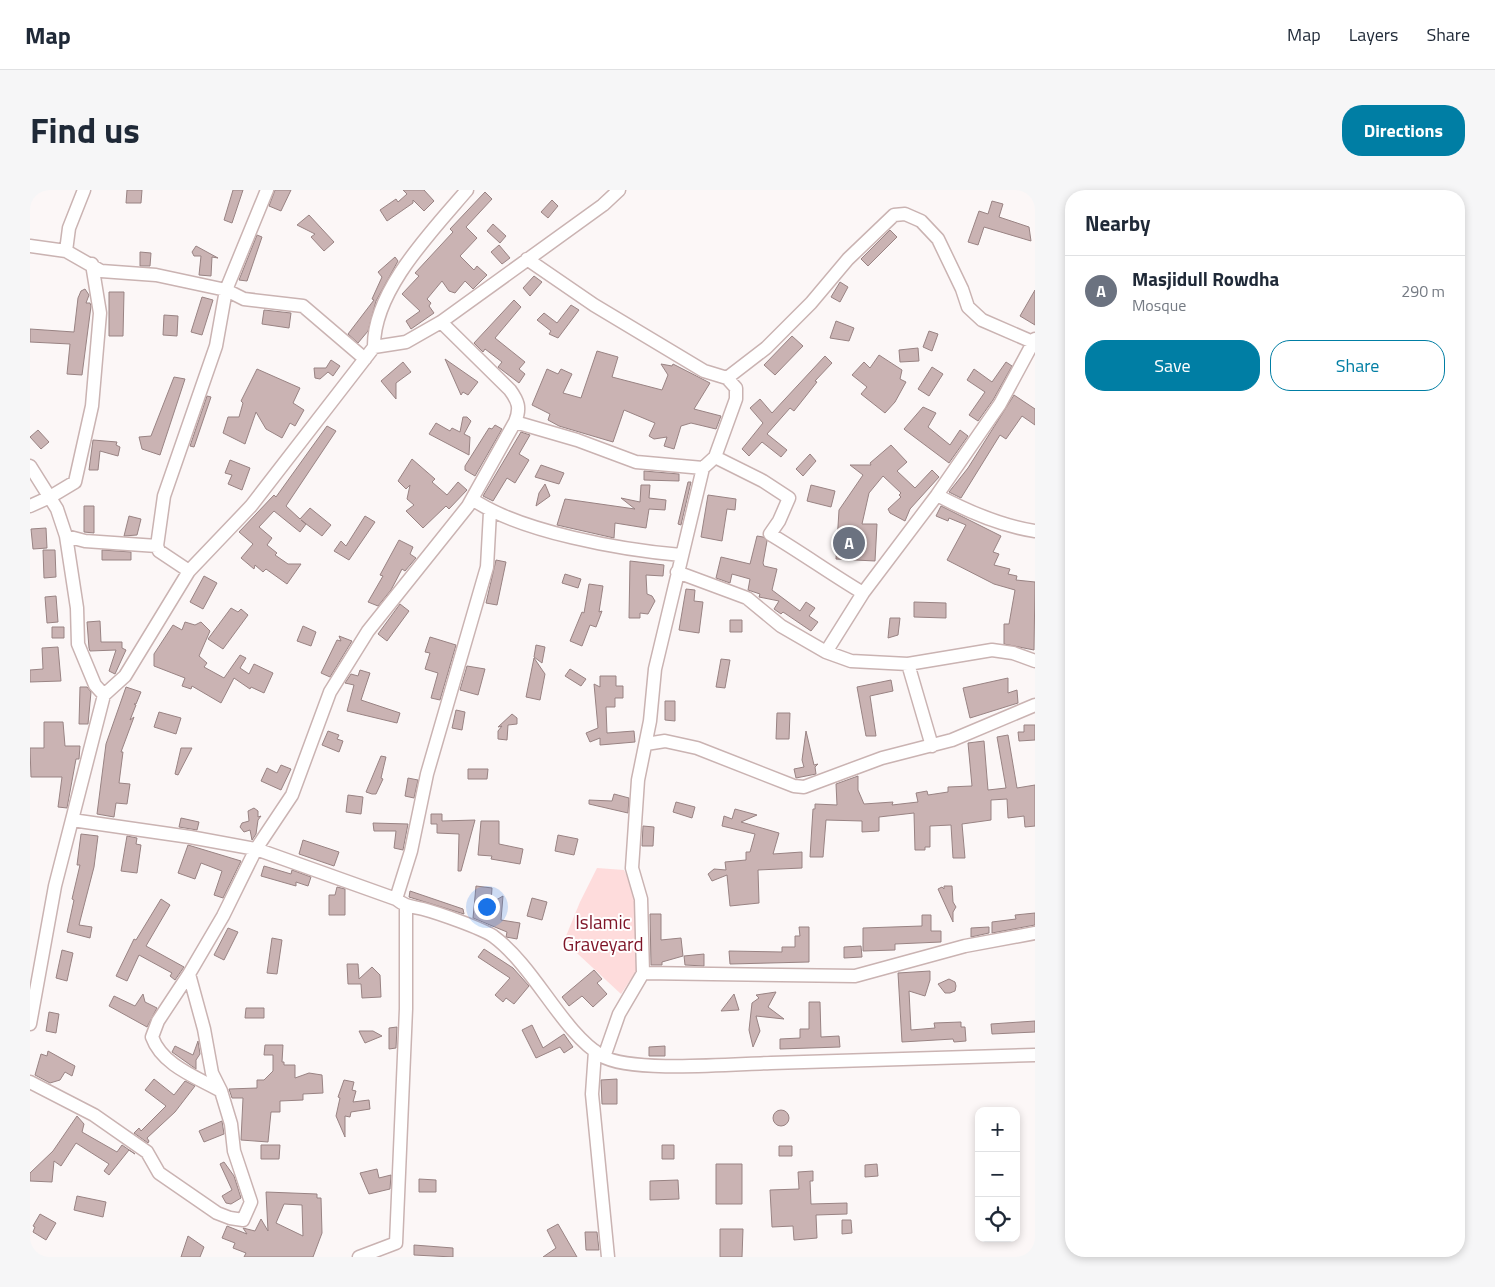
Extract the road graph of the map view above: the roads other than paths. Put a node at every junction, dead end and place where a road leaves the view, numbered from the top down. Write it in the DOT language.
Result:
graph roads {
  1 [pos="84,190"];
  2 [pos="267,190"];
  3 [pos="467,190"];
  4 [pos="619,190"];
  5 [pos="30,246"];
  6 [pos="66,251"];
  7 [pos="527,259"];
  8 [pos="92,264"];
  9 [pos="226,290"];
  10 [pos="441,322"];
  11 [pos="1034,341"];
  12 [pos="374,347"];
  13 [pos="365,359"];
  14 [pos="727,378"];
  15 [pos="515,422"];
  16 [pos="715,457"];
  17 [pos="30,466"];
  18 [pos="704,468"];
  19 [pos="937,495"];
  20 [pos="50,498"];
  21 [pos="472,499"];
  22 [pos="30,506"];
  23 [pos="490,512"];
  24 [pos="1035,531"];
  25 [pos="66,536"];
  26 [pos="157,546"];
  27 [pos="680,555"];
  28 [pos="189,572"];
  29 [pos="677,572"];
  30 [pos="862,593"];
  31 [pos="826,652"];
  32 [pos="1035,661"];
  33 [pos="908,664"];
  34 [pos="104,695"];
  35 [pos="1035,705"];
  36 [pos="646,744"];
  37 [pos="932,746"];
  38 [pos="72,820"];
  39 [pos="256,850"];
  40 [pos="396,899"];
  41 [pos="406,907"];
  42 [pos="1035,933"];
  43 [pos="643,972"];
  44 [pos="189,974"];
  45 [pos="30,1024"];
  46 [pos="600,1054"];
  47 [pos="1035,1055"];
  48 [pos="30,1082"];
  49 [pos="221,1091"];
  50 [pos="359,1257"];
  51 [pos="608,1257"];
  1 -- 6 [label="street"];
  2 -- 9 [label="street"];
  3 -- 12 [label="street"];
  4 -- 7 [label="street"];
  5 -- 6 [label="street"];
  6 -- 8 [label="street"];
  7 -- 10 [label="street"];
  7 -- 14 [label="street"];
  8 -- 9 [label="street"];
  8 -- 20 [label="street"];
  9 -- 13 [label="street"];
  9 -- 26 [label="street"];
  10 -- 12 [label="street"];
  10 -- 15 [label="street"];
  11 -- 14 [label="street"];
  11 -- 19 [label="street"];
  12 -- 13 [label="street"];
  13 -- 28 [label="street"];
  14 -- 16 [label="street"];
  15 -- 18 [label="street"];
  15 -- 21 [label="street"];
  16 -- 18 [label="street"];
  16 -- 30 [label="street"];
  17 -- 20 [label="street"];
  18 -- 27 [label="street"];
  19 -- 24 [label="street"];
  19 -- 30 [label="street"];
  20 -- 22 [label="street"];
  20 -- 25 [label="street"];
  21 -- 23 [label="street"];
  21 -- 39 [label="street"];
  23 -- 27 [label="street"];
  23 -- 40 [label="street"];
  25 -- 26 [label="street"];
  25 -- 34 [label="street"];
  26 -- 28 [label="street"];
  27 -- 29 [label="street"];
  28 -- 34 [label="street"];
  29 -- 31 [label="street"];
  29 -- 36 [label="street"];
  30 -- 31 [label="street"];
  31 -- 33 [label="street"];
  32 -- 33 [label="street"];
  33 -- 37 [label="street"];
  34 -- 38 [label="street"];
  35 -- 37 [label="street"];
  36 -- 37 [label="street"];
  36 -- 43 [label="street"];
  38 -- 39 [label="street"];
  38 -- 45 [label="street"];
  39 -- 40 [label="street"];
  39 -- 44 [label="street"];
  40 -- 41 [label="street"];
  41 -- 46 [label="street"];
  41 -- 50 [label="street"];
  42 -- 43 [label="street"];
  43 -- 46 [label="street"];
  44 -- 49 [label="street"];
  44 -- 49 [label="street"];
  46 -- 47 [label="street"];
  46 -- 51 [label="street"];
  48 -- 49 [label="street"];
}
